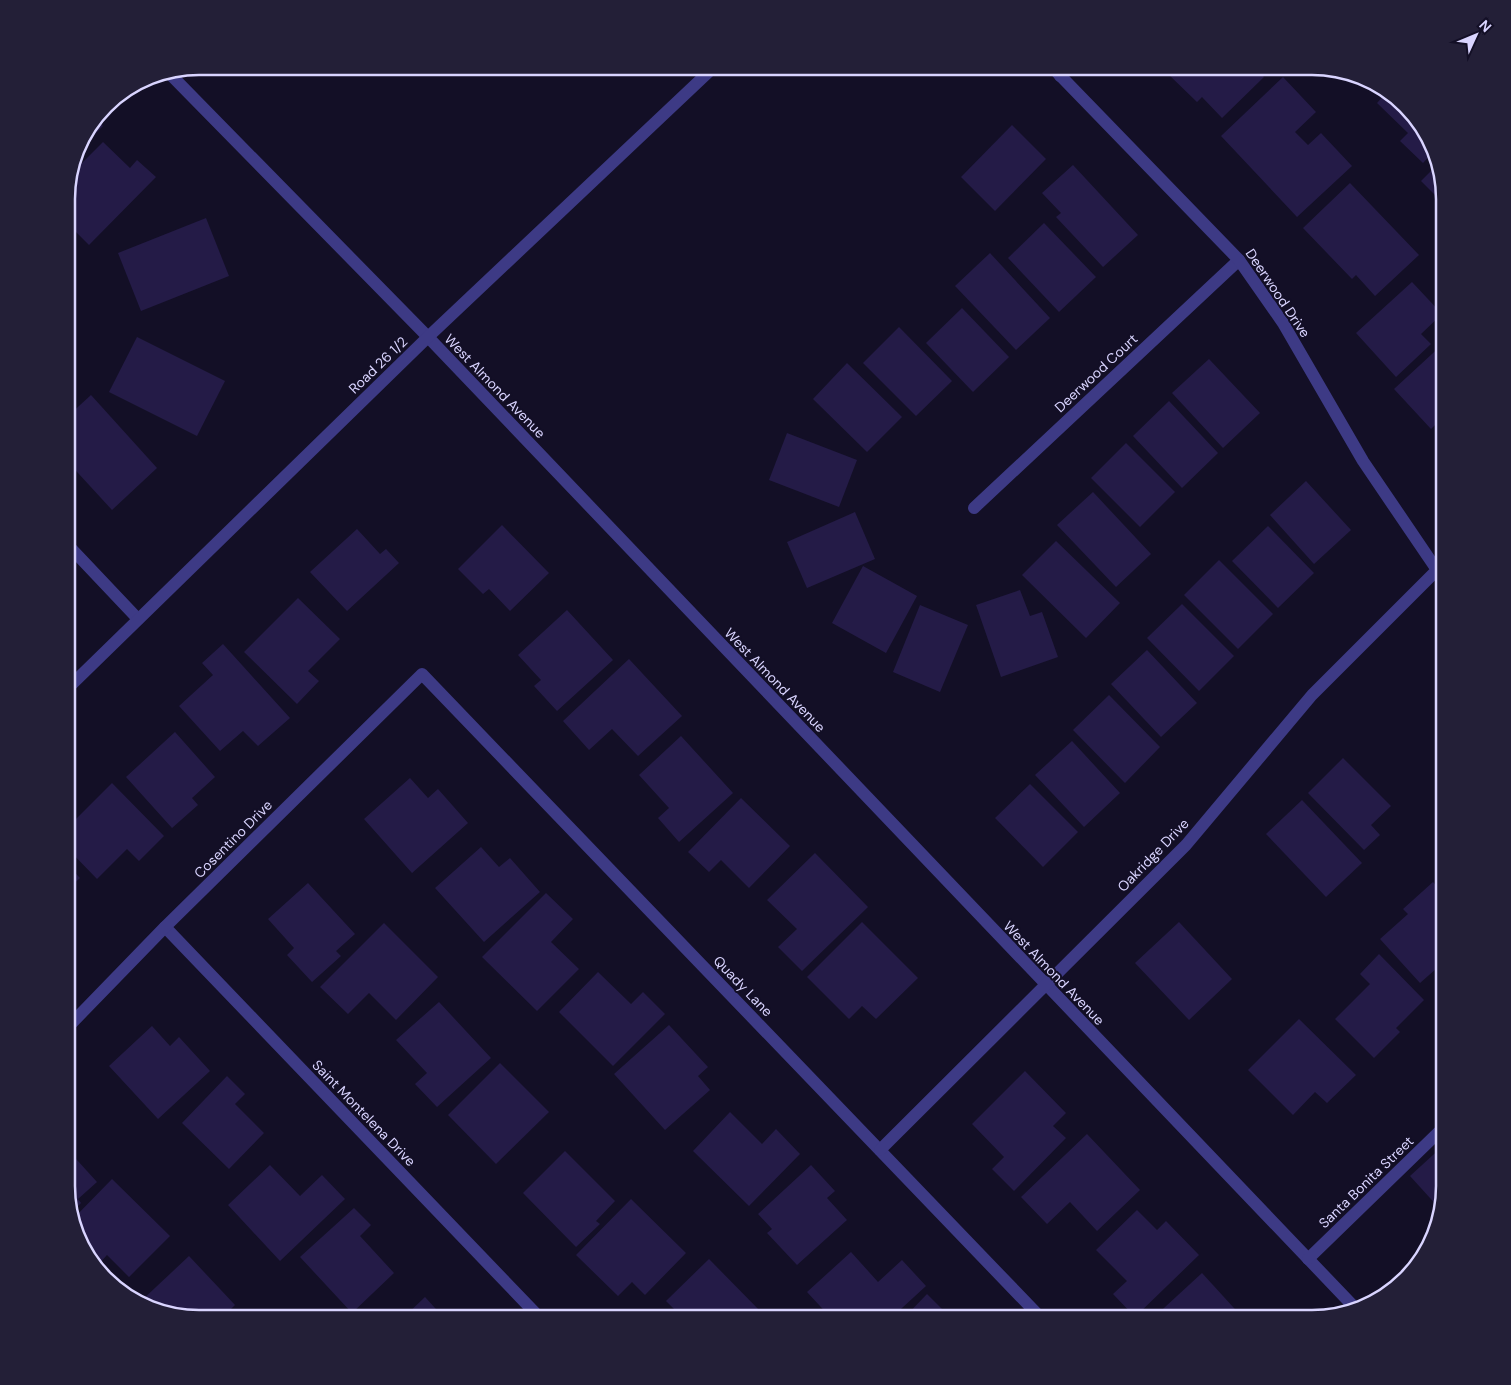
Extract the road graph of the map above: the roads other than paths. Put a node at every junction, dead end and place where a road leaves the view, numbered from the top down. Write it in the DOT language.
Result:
graph roads {
  1 [pos="706,75"];
  2 [pos="1060,76"];
  3 [pos="173,77"];
  4 [pos="1239,260"];
  5 [pos="428,338"];
  6 [pos="974,508"];
  7 [pos="75,553"];
  8 [pos="1436,569"];
  9 [pos="1436,571"];
  10 [pos="138,619"];
  11 [pos="422,674"];
  12 [pos="75,680"];
  13 [pos="165,927"];
  14 [pos="1044,984"];
  15 [pos="75,1019"];
  16 [pos="1436,1135"];
  17 [pos="880,1150"];
  18 [pos="1308,1259"];
  19 [pos="1351,1303"];
  20 [pos="532,1310"];
  21 [pos="1033,1310"];
  1 -- 5 [label="street, Road 26 1/2"];
  2 -- 4 [label="street, Deerwood Drive"];
  3 -- 5 [label="street, West Almond Avenue"];
  4 -- 6 [label="street, Deerwood Court"];
  4 -- 8 [label="street, Deerwood Drive"];
  5 -- 10 [label="street, Road 26 1/2"];
  5 -- 14 [label="street, West Almond Avenue"];
  7 -- 10 [label="street"];
  9 -- 14 [label="street, Oakridge Drive"];
  10 -- 12 [label="street, Road 26 1/2"];
  11 -- 13 [label="street, Cosentino Drive"];
  11 -- 17 [label="street, Quady Lane"];
  13 -- 15 [label="street, Cosentino Drive"];
  13 -- 20 [label="street, Saint Montelena Drive"];
  14 -- 17 [label="street, Oakridge Drive"];
  14 -- 18 [label="street, West Almond Avenue"];
  16 -- 18 [label="street, Santa Bonita Street"];
  17 -- 21 [label="street, Quady Lane"];
  18 -- 19 [label="street, West Almond Avenue"];
}
